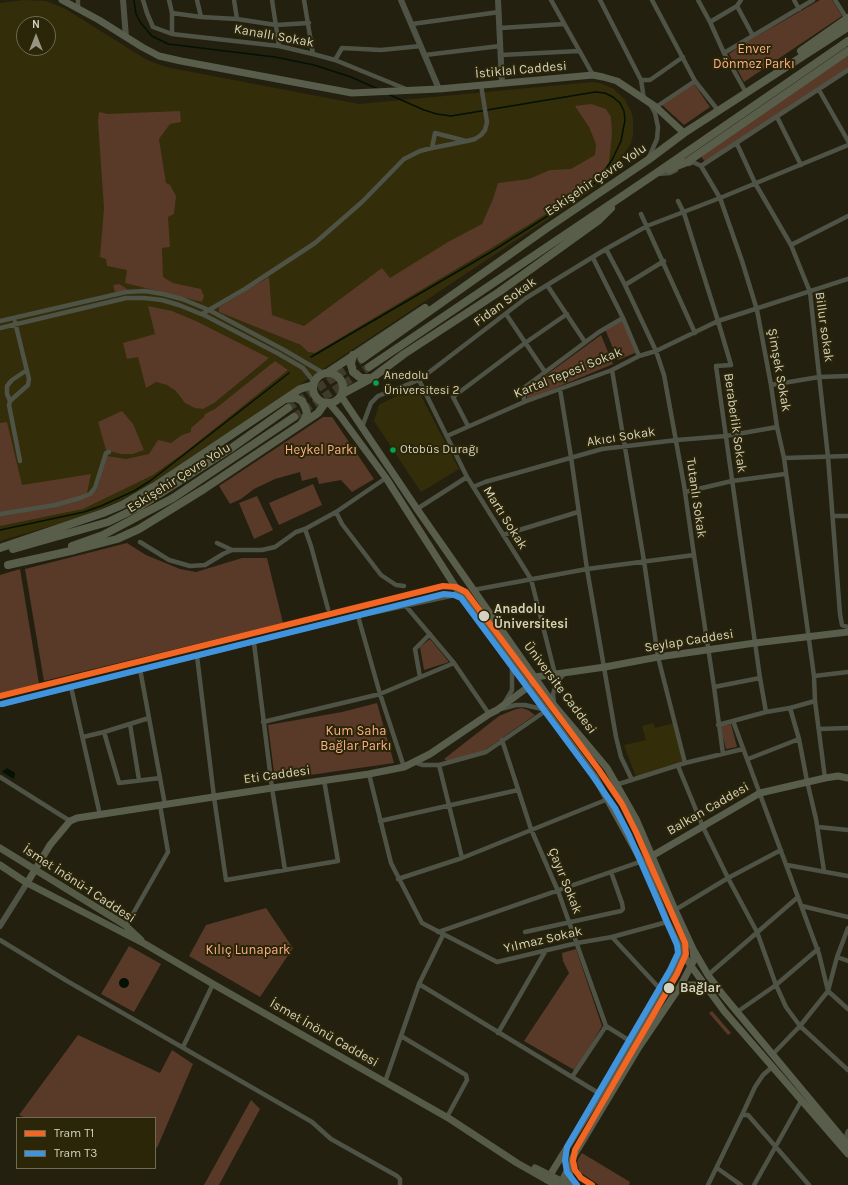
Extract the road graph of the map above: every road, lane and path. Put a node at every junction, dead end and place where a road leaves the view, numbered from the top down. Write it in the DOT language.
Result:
graph roads {
  1 [pos="62,0"];
  2 [pos="78,0"];
  3 [pos="123,0"];
  4 [pos="143,0"];
  5 [pos="169,0"];
  6 [pos="197,0"];
  7 [pos="234,0"];
  8 [pos="272,0"];
  9 [pos="304,0"];
  10 [pos="401,0"];
  11 [pos="498,0"];
  12 [pos="551,0"];
  13 [pos="600,0"];
  14 [pos="652,0"];
  15 [pos="698,0"];
  16 [pos="741,0"];
  17 [pos="794,0"];
  18 [pos="813,0"];
  19 [pos="835,0"];
  20 [pos="737,6"];
  21 [pos="78,9"];
  22 [pos="799,9"];
  23 [pos="499,12"];
  24 [pos="172,13"];
  25 [pos="201,17"];
  26 [pos="237,19"];
  27 [pos="848,21"];
  28 [pos="309,22"];
  29 [pos="710,22"];
  30 [pos="412,24"];
  31 [pos="564,24"];
  32 [pos="276,25"];
  33 [pos="500,28"];
  34 [pos="172,34"];
  35 [pos="753,36"];
  36 [pos="126,37"];
  37 [pos="848,41"];
  38 [pos="279,46"];
  39 [pos="421,46"];
  40 [pos="500,46"];
  41 [pos="579,51"];
  42 [pos="848,51"];
  43 [pos="724,53"];
  44 [pos="313,54"];
  45 [pos="425,55"];
  46 [pos="501,55"];
  47 [pos="683,57"];
  48 [pos="335,60"];
  49 [pos="848,70"];
  50 [pos="593,75"];
  51 [pos="641,80"];
  52 [pos="695,81"];
  53 [pos="502,83"];
  54 [pos="481,85"];
  55 [pos="439,89"];
  56 [pos="744,89"];
  57 [pos="818,90"];
  58 [pos="410,91"];
  59 [pos="647,100"];
  60 [pos="656,107"];
  61 [pos="717,109"];
  62 [pos="777,117"];
  63 [pos="684,133"];
  64 [pos="467,141"];
  65 [pos="848,141"];
  66 [pos="737,144"];
  67 [pos="848,145"];
  68 [pos="432,148"];
  69 [pos="648,160"];
  70 [pos="801,165"];
  71 [pos="701,166"];
  72 [pos="655,174"];
  73 [pos="755,183"];
  74 [pos="623,195"];
  75 [pos="720,198"];
  76 [pos="678,201"];
  77 [pos="684,213"];
  78 [pos="641,214"];
  79 [pos="848,216"];
  80 [pos="647,226"];
  81 [pos="547,228"];
  82 [pos="791,245"];
  83 [pos="606,249"];
  84 [pos="593,258"];
  85 [pos="664,261"];
  86 [pos="848,279"];
  87 [pos="547,285"];
  88 [pos="625,285"];
  89 [pos="810,292"];
  90 [pos="209,310"];
  91 [pos="757,310"];
  92 [pos="202,314"];
  93 [pos="506,314"];
  94 [pos="567,314"];
  95 [pos="14,318"];
  96 [pos="623,318"];
  97 [pos="0,321"];
  98 [pos="718,321"];
  99 [pos="15,324"];
  100 [pos="0,328"];
  101 [pos="696,332"];
  102 [pos="586,342"];
  103 [pos="525,343"];
  104 [pos="656,350"];
  105 [pos="353,355"];
  106 [pos="639,356"];
  107 [pos="362,359"];
  108 [pos="368,367"];
  109 [pos="27,370"];
  110 [pos="612,370"];
  111 [pos="545,372"];
  112 [pos="326,373"];
  113 [pos="848,376"];
  114 [pos="820,377"];
  115 [pos="372,378"];
  116 [pos="419,380"];
  117 [pos="314,384"];
  118 [pos="771,385"];
  119 [pos="560,389"];
  120 [pos="342,395"];
  121 [pos="284,400"];
  122 [pos="10,401"];
  123 [pos="524,402"];
  124 [pos="327,404"];
  125 [pos="288,408"];
  126 [pos="294,417"];
  127 [pos="301,424"];
  128 [pos="468,426"];
  129 [pos="777,427"];
  130 [pos="362,428"];
  131 [pos="447,436"];
  132 [pos="726,436"];
  133 [pos="676,440"];
  134 [pos="624,446"];
  135 [pos="109,452"];
  136 [pos="848,456"];
  137 [pos="571,457"];
  138 [pos="828,457"];
  139 [pos="784,458"];
  140 [pos="20,461"];
  141 [pos="785,474"];
  142 [pos="467,477"];
  143 [pos="386,478"];
  144 [pos="732,481"];
  145 [pos="472,487"];
  146 [pos="685,492"];
  147 [pos="417,509"];
  148 [pos="336,512"];
  149 [pos="578,512"];
  150 [pos="0,514"];
  151 [pos="833,516"];
  152 [pos="848,516"];
  153 [pos="305,529"];
  154 [pos="503,535"];
  155 [pos="140,542"];
  156 [pos="217,543"];
  157 [pos="0,548"];
  158 [pos="232,550"];
  159 [pos="0,552"];
  160 [pos="694,555"];
  161 [pos="644,561"];
  162 [pos="8,564"];
  163 [pos="0,567"];
  164 [pos="587,569"];
  165 [pos="531,579"];
  166 [pos="404,586"];
  167 [pos="473,590"];
  168 [pos="460,594"];
  169 [pos="405,605"];
  170 [pos="328,609"];
  171 [pos="358,616"];
  172 [pos="848,627"];
  173 [pos="848,632"];
  174 [pos="430,634"];
  175 [pos="808,637"];
  176 [pos="254,643"];
  177 [pos="755,643"];
  178 [pos="708,650"];
  179 [pos="198,656"];
  180 [pos="658,657"];
  181 [pos="454,664"];
  182 [pos="512,666"];
  183 [pos="605,667"];
  184 [pos="140,669"];
  185 [pos="567,672"];
  186 [pos="848,672"];
  187 [pos="555,674"];
  188 [pos="814,676"];
  189 [pos="420,677"];
  190 [pos="535,677"];
  191 [pos="760,678"];
  192 [pos="71,687"];
  193 [pos="528,687"];
  194 [pos="714,687"];
  195 [pos="380,694"];
  196 [pos="815,701"];
  197 [pos="0,705"];
  198 [pos="554,705"];
  199 [pos="790,708"];
  200 [pos="497,710"];
  201 [pos="547,710"];
  202 [pos="766,712"];
  203 [pos="489,714"];
  204 [pos="149,718"];
  205 [pos="733,721"];
  206 [pos="263,722"];
  207 [pos="130,724"];
  208 [pos="718,725"];
  209 [pos="848,728"];
  210 [pos="819,729"];
  211 [pos="104,732"];
  212 [pos="83,737"];
  213 [pos="799,739"];
  214 [pos="502,740"];
  215 [pos="743,749"];
  216 [pos="723,754"];
  217 [pos="748,759"];
  218 [pos="414,762"];
  219 [pos="686,763"];
  220 [pos="438,765"];
  221 [pos="678,766"];
  222 [pos="404,767"];
  223 [pos="369,774"];
  224 [pos="0,777"];
  225 [pos="160,778"];
  226 [pos="825,778"];
  227 [pos="848,778"];
  228 [pos="139,780"];
  229 [pos="324,780"];
  230 [pos="632,780"];
  231 [pos="806,781"];
  232 [pos="616,784"];
  233 [pos="272,788"];
  234 [pos="518,790"];
  235 [pos="760,793"];
  236 [pos="214,796"];
  237 [pos="608,799"];
  238 [pos="162,805"];
  239 [pos="448,806"];
  240 [pos="100,815"];
  241 [pos="70,821"];
  242 [pos="380,821"];
  243 [pos="703,826"];
  244 [pos="818,827"];
  245 [pos="531,829"];
  246 [pos="848,830"];
  247 [pos="0,848"];
  248 [pos="781,850"];
  249 [pos="652,856"];
  250 [pos="462,858"];
  251 [pos="642,861"];
  252 [pos="0,865"];
  253 [pos="787,865"];
  254 [pos="36,870"];
  255 [pos="285,870"];
  256 [pos="824,871"];
  257 [pos="611,872"];
  258 [pos="848,876"];
  259 [pos="728,878"];
  260 [pos="398,879"];
  261 [pos="27,883"];
  262 [pos="558,891"];
  263 [pos="798,897"];
  264 [pos="802,906"];
  265 [pos="675,910"];
  266 [pos="848,917"];
  267 [pos="667,922"];
  268 [pos="570,923"];
  269 [pos="0,926"];
  270 [pos="126,926"];
  271 [pos="848,928"];
  272 [pos="438,932"];
  273 [pos="525,932"];
  274 [pos="756,932"];
  275 [pos="443,935"];
  276 [pos="612,937"];
  277 [pos="0,940"];
  278 [pos="577,943"];
  279 [pos="145,944"];
  280 [pos="818,949"];
  281 [pos="546,950"];
  282 [pos="695,953"];
  283 [pos="683,954"];
  284 [pos="837,957"];
  285 [pos="848,961"];
  286 [pos="691,966"];
  287 [pos="708,974"];
  288 [pos="213,984"];
  289 [pos="419,984"];
  290 [pos="681,985"];
  291 [pos="776,986"];
  292 [pos="662,991"];
  293 [pos="709,991"];
  294 [pos="828,991"];
  295 [pos="848,1009"];
  296 [pos="737,1012"];
  297 [pos="606,1026"];
  298 [pos="800,1026"];
  299 [pos="498,1033"];
  300 [pos="401,1036"];
  301 [pos="630,1041"];
  302 [pos="183,1047"];
  303 [pos="772,1055"];
  304 [pos="775,1068"];
  305 [pos="848,1070"];
  306 [pos="572,1077"];
  307 [pos="385,1082"];
  308 [pos="600,1094"];
  309 [pos="800,1103"];
  310 [pos="742,1115"];
  311 [pos="447,1117"];
  312 [pos="848,1131"];
  313 [pos="847,1144"];
  314 [pos="775,1147"];
  315 [pos="848,1154"];
  316 [pos="571,1162"];
  317 [pos="717,1168"];
  318 [pos="548,1178"];
  319 [pos="561,1184"];
  320 [pos="400,1185"];
  321 [pos="573,1185"];
  322 [pos="708,1185"];
  323 [pos="741,1185"];
  324 [pos="754,1185"];
  325 [pos="809,1185"];
  1 -- 21 [label="main road"];
  2 -- 21 [label="street"];
  3 -- 36 [label="street"];
  4 -- 34 [label="street, Kanallı Sokak"];
  5 -- 24 [label="street"];
  6 -- 25 [label="street"];
  7 -- 26 [label="street"];
  8 -- 32 [label="street"];
  9 -- 28 [label="street"];
  10 -- 30 [label="street"];
  11 -- 23 [label="street"];
  12 -- 31 [label="street"];
  13 -- 51 [label="street"];
  14 -- 47 [label="street"];
  15 -- 29 [label="street"];
  16 -- 20 [label="street"];
  17 -- 22 [label="street"];
  18 -- 22 [label="street"];
  19 -- 27 [label="street"];
  20 -- 29 [label="street"];
  20 -- 35 [label="street"];
  21 -- 36 [label="main road"];
  22 -- 35 [label="street"];
  23 -- 30 [label="street"];
  23 -- 33 [label="street"];
  24 -- 25 [label="street"];
  24 -- 34 [label="street"];
  25 -- 26 [label="street"];
  26 -- 32 [label="street"];
  27 -- 56 [label="highway"];
  27 -- 63 [label="highway, Eskişehir Çevre Yolu"];
  28 -- 32 [label="street"];
  28 -- 44 [label="street"];
  29 -- 43 [label="street"];
  30 -- 39 [label="street"];
  31 -- 33 [label="street"];
  31 -- 41 [label="street"];
  32 -- 38 [label="street"];
  33 -- 40 [label="street"];
  34 -- 38 [label="street, Kanallı Sokak"];
  35 -- 43 [label="street"];
  36 -- 58 [label="main road"];
  37 -- 72 [label="highway"];
  38 -- 44 [label="street, Kanallı Sokak"];
  39 -- 45 [label="street"];
  39 -- 48 [label="street"];
  40 -- 45 [label="street"];
  40 -- 46 [label="street"];
  41 -- 46 [label="street"];
  41 -- 50 [label="street"];
  42 -- 72 [label="highway"];
  43 -- 56 [label="street"];
  44 -- 48 [label="street, Kanallı Sokak"];
  45 -- 55 [label="street"];
  46 -- 53 [label="street"];
  47 -- 51 [label="street"];
  47 -- 52 [label="street"];
  48 -- 58 [label="street, Kanallı Sokak"];
  49 -- 57 [label="street"];
  50 -- 53 [label="main road, İstiklal Caddesi"];
  50 -- 59 [label="main road, İstiklal Caddesi"];
  51 -- 59 [label="street"];
  52 -- 60 [label="street"];
  52 -- 61 [label="street"];
  53 -- 54 [label="main road, İstiklal Caddesi"];
  54 -- 55 [label="main road, İstiklal Caddesi"];
  54 -- 64 [label="street"];
  55 -- 58 [label="main road, Kanallı Sokak"];
  56 -- 61 [label="highway"];
  57 -- 62 [label="street"];
  57 -- 65 [label="street"];
  59 -- 60 [label="main road, İstiklal Caddesi"];
  59 -- 69 [label="street"];
  60 -- 63 [label="main road, İstiklal Caddesi"];
  61 -- 63 [label="highway"];
  62 -- 66 [label="street"];
  62 -- 70 [label="street"];
  63 -- 69 [label="highway, Eskişehir Çevre Yolu"];
  64 -- 68 [label="street"];
  64 -- 68 [label="street"];
  66 -- 71 [label="street"];
  66 -- 73 [label="street, Billur sokak"];
  67 -- 70 [label="street, Fidan Sokak"];
  68 -- 90 [label="street"];
  69 -- 81 [label="highway, Eskişehir Çevre Yolu"];
  70 -- 73 [label="street, Fidan Sokak"];
  71 -- 72 [label="street"];
  71 -- 75 [label="street, Şimşek Sokak"];
  72 -- 74 [label="highway"];
  73 -- 75 [label="street, Fidan Sokak"];
  73 -- 82 [label="street, Billur sokak"];
  74 -- 108 [label="highway"];
  74 -- 115 [label="highway"];
  75 -- 77 [label="street, Fidan Sokak"];
  75 -- 91 [label="street, Şimşek Sokak"];
  76 -- 77 [label="street, Beraberlik Sokak"];
  77 -- 80 [label="street, Fidan Sokak"];
  77 -- 98 [label="street, Beraberlik Sokak"];
  78 -- 80 [label="street"];
  79 -- 82 [label="street"];
  80 -- 83 [label="street, Fidan Sokak"];
  80 -- 85 [label="street"];
  81 -- 105 [label="highway"];
  81 -- 107 [label="highway, Eskişehir Çevre Yolu"];
  82 -- 89 [label="street, Billur sokak"];
  83 -- 84 [label="street, Fidan Sokak"];
  83 -- 88 [label="street, Tutanlı Sokak"];
  84 -- 87 [label="street, Fidan Sokak"];
  84 -- 96 [label="street"];
  85 -- 88 [label="street"];
  85 -- 101 [label="street"];
  86 -- 89 [label="street, Kartal Tepesi Sokak"];
  87 -- 93 [label="street, Fidan Sokak"];
  87 -- 94 [label="street"];
  88 -- 104 [label="street, Tutanlı Sokak"];
  89 -- 91 [label="street, Kartal Tepesi Sokak"];
  89 -- 114 [label="street, Billur sokak"];
  90 -- 92 [label="street"];
  90 -- 95 [label="street"];
  90 -- 112 [label="street"];
  91 -- 98 [label="street, Kartal Tepesi Sokak"];
  91 -- 118 [label="street, Şimşek Sokak"];
  92 -- 99 [label="street"];
  92 -- 117 [label="street"];
  93 -- 103 [label="street"];
  93 -- 116 [label="street, Fidan Sokak"];
  94 -- 102 [label="street"];
  94 -- 103 [label="street"];
  95 -- 97 [label="street"];
  95 -- 99 [label="street"];
  96 -- 102 [label="street"];
  96 -- 106 [label="street"];
  98 -- 101 [label="street, Kartal Tepesi Sokak"];
  98 -- 132 [label="street, Beraberlik Sokak"];
  99 -- 100 [label="street"];
  99 -- 109 [label="street"];
  101 -- 104 [label="street, Kartal Tepesi Sokak"];
  102 -- 111 [label="street"];
  103 -- 111 [label="street"];
  103 -- 128 [label="street"];
  104 -- 106 [label="street, Kartal Tepesi Sokak"];
  104 -- 133 [label="street, Tutanlı Sokak"];
  105 -- 112 [label="highway"];
  105 -- 115 [label="highway"];
  106 -- 110 [label="street, Kartal Tepesi Sokak"];
  109 -- 122 [label="street"];
  109 -- 122 [label="street"];
  110 -- 119 [label="street, Kartal Tepesi Sokak"];
  110 -- 134 [label="street"];
  111 -- 123 [label="street"];
  112 -- 117 [label="highway"];
  112 -- 120 [label="highway"];
  113 -- 114 [label="street"];
  114 -- 118 [label="street"];
  114 -- 138 [label="street, Billur sokak"];
  115 -- 120 [label="highway"];
  116 -- 130 [label="street, Fidan Sokak"];
  116 -- 131 [label="street, Martı Sokak"];
  117 -- 121 [label="highway"];
  117 -- 124 [label="highway"];
  118 -- 129 [label="street, Şimşek Sokak"];
  119 -- 123 [label="street, Kartal Tepesi Sokak"];
  119 -- 137 [label="street"];
  120 -- 124 [label="highway"];
  120 -- 130 [label="main road, Üniversite Caddesi"];
  121 -- 127 [label="highway"];
  121 -- 157 [label="highway"];
  122 -- 140 [label="street"];
  123 -- 128 [label="street, Kartal Tepesi Sokak"];
  124 -- 127 [label="highway"];
  124 -- 143 [label="main road, Üniversite Caddesi"];
  125 -- 159 [label="highway, Eskişehir Çevre Yolu"];
  126 -- 162 [label="highway, Eskişehir Çevre Yolu"];
  127 -- 162 [label="highway"];
  128 -- 131 [label="street, Kartal Tepesi Sokak"];
  129 -- 132 [label="street, Akıcı Sokak"];
  129 -- 139 [label="street, Şimşek Sokak"];
  130 -- 147 [label="main road, Üniversite Caddesi"];
  131 -- 142 [label="street, Martı Sokak"];
  132 -- 133 [label="street, Akıcı Sokak"];
  132 -- 144 [label="street, Beraberlik Sokak"];
  133 -- 134 [label="street, Akıcı Sokak"];
  133 -- 146 [label="street, Tutanlı Sokak"];
  134 -- 137 [label="street, Akıcı Sokak"];
  134 -- 161 [label="street"];
  135 -- 150 [label="street"];
  136 -- 138 [label="street"];
  137 -- 145 [label="street, Akıcı Sokak"];
  137 -- 149 [label="street"];
  138 -- 139 [label="street"];
  138 -- 151 [label="street"];
  139 -- 141 [label="street, Şimşek Sokak"];
  141 -- 144 [label="street"];
  141 -- 175 [label="street, Şimşek Sokak"];
  142 -- 145 [label="street, Martı Sokak"];
  142 -- 147 [label="street"];
  143 -- 148 [label="street"];
  143 -- 168 [label="main road, Üniversite Caddesi"];
  144 -- 146 [label="street"];
  144 -- 177 [label="street, Beraberlik Sokak"];
  145 -- 154 [label="street, Martı Sokak"];
  146 -- 160 [label="street, Tutanlı Sokak"];
  147 -- 167 [label="main road, Üniversite Caddesi"];
  148 -- 153 [label="street"];
  148 -- 166 [label="street"];
  149 -- 154 [label="street"];
  149 -- 164 [label="street"];
  151 -- 152 [label="street"];
  151 -- 172 [label="street"];
  153 -- 158 [label="street"];
  153 -- 170 [label="street"];
  154 -- 165 [label="street, Martı Sokak"];
  155 -- 158 [label="street"];
  156 -- 158 [label="street"];
  160 -- 161 [label="street"];
  160 -- 178 [label="street, Tutanlı Sokak"];
  161 -- 164 [label="street"];
  161 -- 180 [label="street"];
  162 -- 163 [label="highway, Eskişehir Çevre Yolu"];
  164 -- 165 [label="street"];
  164 -- 183 [label="street"];
  165 -- 167 [label="street"];
  165 -- 187 [label="street, Martı Sokak"];
  167 -- 190 [label="main road, Üniversite Caddesi"];
  168 -- 169 [label="street"];
  168 -- 182 [label="main road, Üniversite Caddesi"];
  169 -- 171 [label="street"];
  169 -- 174 [label="street"];
  171 -- 176 [label="street"];
  171 -- 195 [label="street"];
  173 -- 175 [label="main road, Seylap Caddesi"];
  174 -- 181 [label="street"];
  174 -- 189 [label="street"];
  175 -- 177 [label="main road, Seylap Caddesi"];
  175 -- 188 [label="street, Şimşek Sokak"];
  176 -- 179 [label="street"];
  176 -- 206 [label="street"];
  177 -- 178 [label="main road, Seylap Caddesi"];
  177 -- 191 [label="street, Beraberlik Sokak"];
  178 -- 180 [label="main road, Seylap Caddesi"];
  178 -- 194 [label="street, Tutanlı Sokak"];
  179 -- 184 [label="street"];
  179 -- 236 [label="street"];
  180 -- 183 [label="main road, Seylap Caddesi"];
  180 -- 219 [label="street"];
  181 -- 189 [label="street"];
  181 -- 203 [label="street"];
  182 -- 193 [label="main road, Üniversite Caddesi"];
  182 -- 200 [label="street"];
  183 -- 185 [label="main road, Seylap Caddesi"];
  183 -- 230 [label="street"];
  184 -- 192 [label="street"];
  184 -- 204 [label="street"];
  185 -- 187 [label="main road, Seylap Caddesi"];
  185 -- 198 [label="street"];
  186 -- 188 [label="street"];
  187 -- 190 [label="main road, Seylap Caddesi"];
  188 -- 196 [label="street, Şimşek Sokak"];
  189 -- 195 [label="street"];
  190 -- 193 [label="main road, Eti Caddesi"];
  190 -- 198 [label="main road, Üniversite Caddesi"];
  191 -- 194 [label="street"];
  191 -- 202 [label="street, Beraberlik Sokak"];
  192 -- 197 [label="street"];
  192 -- 212 [label="street"];
  193 -- 200 [label="main road, Eti Caddesi"];
  193 -- 201 [label="main road, Üniversite Caddesi"];
  194 -- 208 [label="street, Tutanlı Sokak"];
  195 -- 206 [label="street"];
  195 -- 222 [label="street"];
  196 -- 199 [label="street"];
  196 -- 210 [label="street, Şimşek Sokak"];
  198 -- 232 [label="main road, Üniversite Caddesi"];
  199 -- 202 [label="street"];
  199 -- 213 [label="street"];
  200 -- 201 [label="street"];
  200 -- 203 [label="main road, Eti Caddesi"];
  201 -- 214 [label="street"];
  201 -- 237 [label="main road, Üniversite Caddesi"];
  202 -- 205 [label="street"];
  203 -- 218 [label="main road, Eti Caddesi"];
  204 -- 207 [label="street"];
  204 -- 225 [label="street"];
  205 -- 208 [label="street"];
  205 -- 215 [label="street"];
  206 -- 233 [label="street"];
  207 -- 211 [label="street"];
  207 -- 228 [label="street"];
  208 -- 216 [label="street, Tutanlı Sokak"];
  209 -- 210 [label="street"];
  210 -- 226 [label="street, Şimşek Sokak"];
  211 -- 212 [label="street"];
  211 -- 228 [label="street"];
  212 -- 240 [label="street"];
  213 -- 217 [label="street"];
  213 -- 231 [label="street"];
  214 -- 220 [label="street"];
  214 -- 234 [label="street, Çayır Sokak"];
  215 -- 216 [label="street"];
  215 -- 217 [label="street"];
  216 -- 219 [label="street"];
  217 -- 235 [label="street"];
  218 -- 220 [label="street"];
  218 -- 222 [label="main road, Eti Caddesi"];
  219 -- 221 [label="street"];
  220 -- 239 [label="street"];
  221 -- 230 [label="street"];
  221 -- 243 [label="street"];
  222 -- 223 [label="main road, Eti Caddesi"];
  223 -- 229 [label="main road, Eti Caddesi"];
  223 -- 242 [label="street, Yılmaz Sokak"];
  224 -- 241 [label="street"];
  225 -- 228 [label="street"];
  225 -- 238 [label="street"];
  226 -- 227 [label="main road, Balkan Caddesi"];
  226 -- 231 [label="main road, Balkan Caddesi"];
  229 -- 233 [label="main road, Eti Caddesi"];
  229 -- 255 [label="street"];
  230 -- 232 [label="street"];
  231 -- 235 [label="main road, Balkan Caddesi"];
  231 -- 244 [label="street"];
  232 -- 249 [label="main road, Üniversite Caddesi"];
  233 -- 236 [label="main road, Eti Caddesi"];
  233 -- 255 [label="street"];
  234 -- 239 [label="street"];
  234 -- 245 [label="street, Çayır Sokak"];
  235 -- 243 [label="main road, Balkan Caddesi"];
  235 -- 248 [label="street"];
  236 -- 238 [label="main road, Eti Caddesi"];
  236 -- 255 [label="street"];
  237 -- 245 [label="street"];
  237 -- 251 [label="main road, Üniversite Caddesi"];
  238 -- 240 [label="main road, Eti Caddesi"];
  238 -- 270 [label="street"];
  239 -- 242 [label="street"];
  239 -- 250 [label="street"];
  240 -- 241 [label="main road, Eti Caddesi"];
  241 -- 254 [label="main road"];
  242 -- 260 [label="street, Yılmaz Sokak"];
  243 -- 249 [label="main road, Balkan Caddesi"];
  243 -- 259 [label="street"];
  244 -- 246 [label="street"];
  244 -- 256 [label="street"];
  245 -- 250 [label="street"];
  245 -- 262 [label="street, Çayır Sokak"];
  247 -- 254 [label="main road, İsmet İnönü-1 Caddesi"];
  248 -- 253 [label="street"];
  248 -- 259 [label="street"];
  249 -- 265 [label="main road, Üniversite Caddesi"];
  250 -- 260 [label="street"];
  251 -- 257 [label="street"];
  251 -- 267 [label="main road, Üniversite Caddesi"];
  252 -- 261 [label="main road, İsmet İnönü-1 Caddesi"];
  253 -- 256 [label="street"];
  253 -- 263 [label="street"];
  254 -- 261 [label="main road"];
  254 -- 270 [label="main road, İsmet İnönü-1 Caddesi"];
  256 -- 258 [label="street"];
  257 -- 262 [label="street"];
  257 -- 268 [label="street"];
  259 -- 265 [label="street"];
  259 -- 274 [label="street"];
  260 -- 272 [label="street, Yılmaz Sokak"];
  261 -- 269 [label="street"];
  261 -- 279 [label="main road, İsmet İnönü-1 Caddesi"];
  262 -- 268 [label="street, Çayır Sokak"];
  262 -- 272 [label="street"];
  263 -- 264 [label="street"];
  263 -- 274 [label="street"];
  264 -- 266 [label="street"];
  264 -- 280 [label="street"];
  265 -- 282 [label="main road, Üniversite Caddesi"];
  267 -- 276 [label="street, Yılmaz Sokak"];
  267 -- 283 [label="main road, Üniversite Caddesi"];
  268 -- 273 [label="street"];
  268 -- 278 [label="street, Çayır Sokak"];
  270 -- 279 [label="main road, İsmet İnönü-1 Caddesi"];
  271 -- 284 [label="street"];
  272 -- 275 [label="street, Yılmaz Sokak"];
  274 -- 287 [label="street"];
  274 -- 291 [label="street"];
  275 -- 281 [label="street, Yılmaz Sokak"];
  275 -- 289 [label="street"];
  276 -- 278 [label="street, Yılmaz Sokak"];
  276 -- 292 [label="street"];
  277 -- 302 [label="street"];
  278 -- 281 [label="street, Yılmaz Sokak"];
  278 -- 297 [label="street, Çayır Sokak"];
  279 -- 288 [label="main road, İsmet İnönü Caddesi"];
  280 -- 291 [label="street"];
  280 -- 294 [label="street"];
  281 -- 299 [label="street"];
  282 -- 283 [label="main road"];
  282 -- 286 [label="main road"];
  282 -- 287 [label="main road, Üniversite Caddesi"];
  283 -- 286 [label="main road, Üniversite Caddesi"];
  283 -- 292 [label="main road"];
  284 -- 285 [label="street"];
  284 -- 294 [label="street"];
  286 -- 290 [label="main road"];
  286 -- 293 [label="main road, Üniversite Caddesi"];
  287 -- 296 [label="main road, Üniversite Caddesi"];
  288 -- 302 [label="street"];
  288 -- 307 [label="main road, İsmet İnönü Caddesi"];
  289 -- 299 [label="street"];
  289 -- 300 [label="street"];
  290 -- 293 [label="main road"];
  290 -- 316 [label="main road"];
  291 -- 296 [label="street"];
  291 -- 298 [label="street"];
  292 -- 301 [label="main road"];
  293 -- 304 [label="main road, Üniversite Caddesi"];
  294 -- 295 [label="street"];
  294 -- 298 [label="street"];
  296 -- 303 [label="main road, Üniversite Caddesi"];
  297 -- 301 [label="street"];
  297 -- 306 [label="street"];
  298 -- 303 [label="street"];
  298 -- 305 [label="street"];
  299 -- 306 [label="street"];
  300 -- 307 [label="street"];
  300 -- 311 [label="street"];
  301 -- 308 [label="main road"];
  302 -- 320 [label="street"];
  303 -- 313 [label="main road, Üniversite Caddesi"];
  304 -- 310 [label="street"];
  304 -- 315 [label="main road, Üniversite Caddesi"];
  306 -- 308 [label="street"];
  307 -- 311 [label="main road, İsmet İnönü Caddesi"];
  308 -- 318 [label="main road"];
  309 -- 314 [label="street"];
  310 -- 314 [label="street"];
  310 -- 317 [label="street"];
  311 -- 318 [label="main road, İsmet İnönü Caddesi"];
  312 -- 313 [label="street"];
  314 -- 324 [label="street"];
  314 -- 325 [label="street"];
  316 -- 319 [label="main road"];
  316 -- 321 [label="main road"];
  317 -- 322 [label="street"];
  317 -- 323 [label="street"];
  318 -- 319 [label="main road, İsmet İnönü Caddesi"];
}
